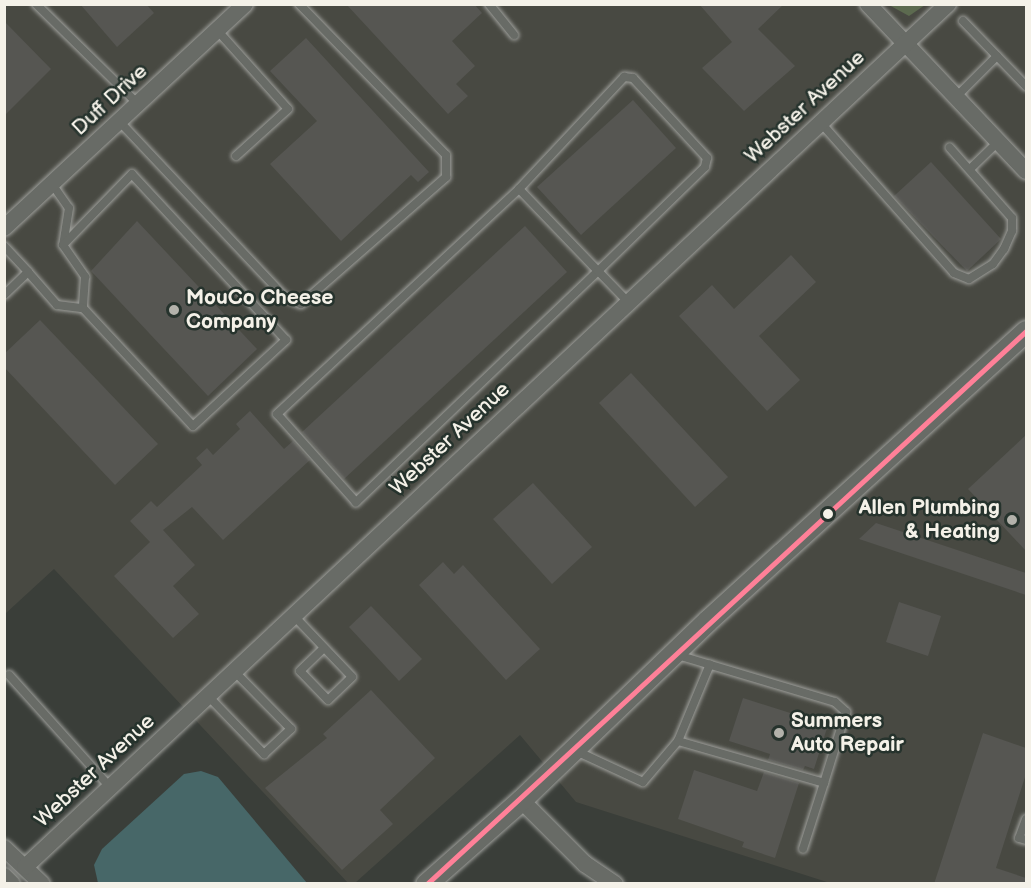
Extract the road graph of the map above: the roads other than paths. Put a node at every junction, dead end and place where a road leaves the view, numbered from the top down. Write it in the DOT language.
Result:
graph roads {
  1 [pos="36,4"];
  2 [pos="245,4"];
  3 [pos="299,4"];
  4 [pos="489,4"];
  5 [pos="868,4"];
  6 [pos="948,4"];
  7 [pos="963,21"];
  8 [pos="218,30"];
  9 [pos="514,35"];
  10 [pos="905,45"];
  11 [pos="997,56"];
  12 [pos="1026,86"];
  13 [pos="956,97"];
  14 [pos="138,104"];
  15 [pos="119,122"];
  16 [pos="821,123"];
  17 [pos="999,141"];
  18 [pos="950,148"];
  19 [pos="236,156"];
  20 [pos="970,170"];
  21 [pos="1026,171"];
  22 [pos="52,184"];
  23 [pos="519,189"];
  24 [pos="7,220"];
  25 [pos="63,245"];
  26 [pos="4,246"];
  27 [pos="598,271"];
  28 [pos="28,272"];
  29 [pos="4,295"];
  30 [pos="629,303"];
  31 [pos="83,308"];
  32 [pos="1026,331"];
  33 [pos="294,616"];
  34 [pos="324,648"];
  35 [pos="673,654"];
  36 [pos="710,664"];
  37 [pos="234,671"];
  38 [pos="9,675"];
  39 [pos="208,696"];
  40 [pos="678,741"];
  41 [pos="574,749"];
  42 [pos="824,783"];
  43 [pos="110,787"];
  44 [pos="521,800"];
  45 [pos="1026,819"];
  46 [pos="1026,840"];
  47 [pos="4,848"];
  48 [pos="803,849"];
  49 [pos="25,867"];
  50 [pos="4,876"];
  51 [pos="12,884"];
  52 [pos="42,884"];
  53 [pos="426,884"];
  54 [pos="615,884"];
  1 -- 14 [label="lane"];
  2 -- 8 [label="street, Duff Drive"];
  3 -- 15 [label="lane"];
  4 -- 9 [label="lane"];
  5 -- 10 [label="street"];
  6 -- 10 [label="street, Webster Avenue"];
  7 -- 11 [label="lane"];
  8 -- 14 [label="street, Duff Drive"];
  8 -- 19 [label="lane"];
  10 -- 13 [label="street"];
  10 -- 16 [label="street, Webster Avenue"];
  11 -- 12 [label="lane"];
  11 -- 13 [label="lane"];
  13 -- 17 [label="street"];
  14 -- 15 [label="street, Duff Drive"];
  15 -- 22 [label="street, Duff Drive"];
  16 -- 20 [label="lane"];
  16 -- 30 [label="street, Webster Avenue"];
  17 -- 20 [label="lane"];
  17 -- 21 [label="street"];
  18 -- 20 [label="lane"];
  22 -- 24 [label="street, Duff Drive"];
  22 -- 25 [label="lane"];
  23 -- 27 [label="lane"];
  23 -- 27 [label="lane"];
  23 -- 27 [label="lane"];
  25 -- 31 [label="lane"];
  25 -- 31 [label="lane"];
  26 -- 28 [label="lane"];
  27 -- 30 [label="lane"];
  28 -- 29 [label="lane"];
  28 -- 31 [label="lane"];
  30 -- 33 [label="street, Webster Avenue"];
  32 -- 35 [label="street"];
  33 -- 34 [label="lane"];
  33 -- 37 [label="street, Webster Avenue"];
  34 -- 34 [label="lane"];
  35 -- 36 [label="lane"];
  35 -- 41 [label="street"];
  36 -- 40 [label="lane"];
  36 -- 42 [label="lane"];
  37 -- 39 [label="street, Webster Avenue"];
  37 -- 39 [label="lane"];
  38 -- 43 [label="lane"];
  39 -- 43 [label="street, Webster Avenue"];
  40 -- 41 [label="lane"];
  40 -- 42 [label="lane"];
  41 -- 44 [label="street"];
  42 -- 48 [label="lane"];
  43 -- 49 [label="street, Webster Avenue"];
  44 -- 53 [label="street"];
  44 -- 54 [label="street"];
  45 -- 46 [label="lane"];
  47 -- 49 [label="street"];
  49 -- 52 [label="street"];
  50 -- 51 [label="street"];
}
